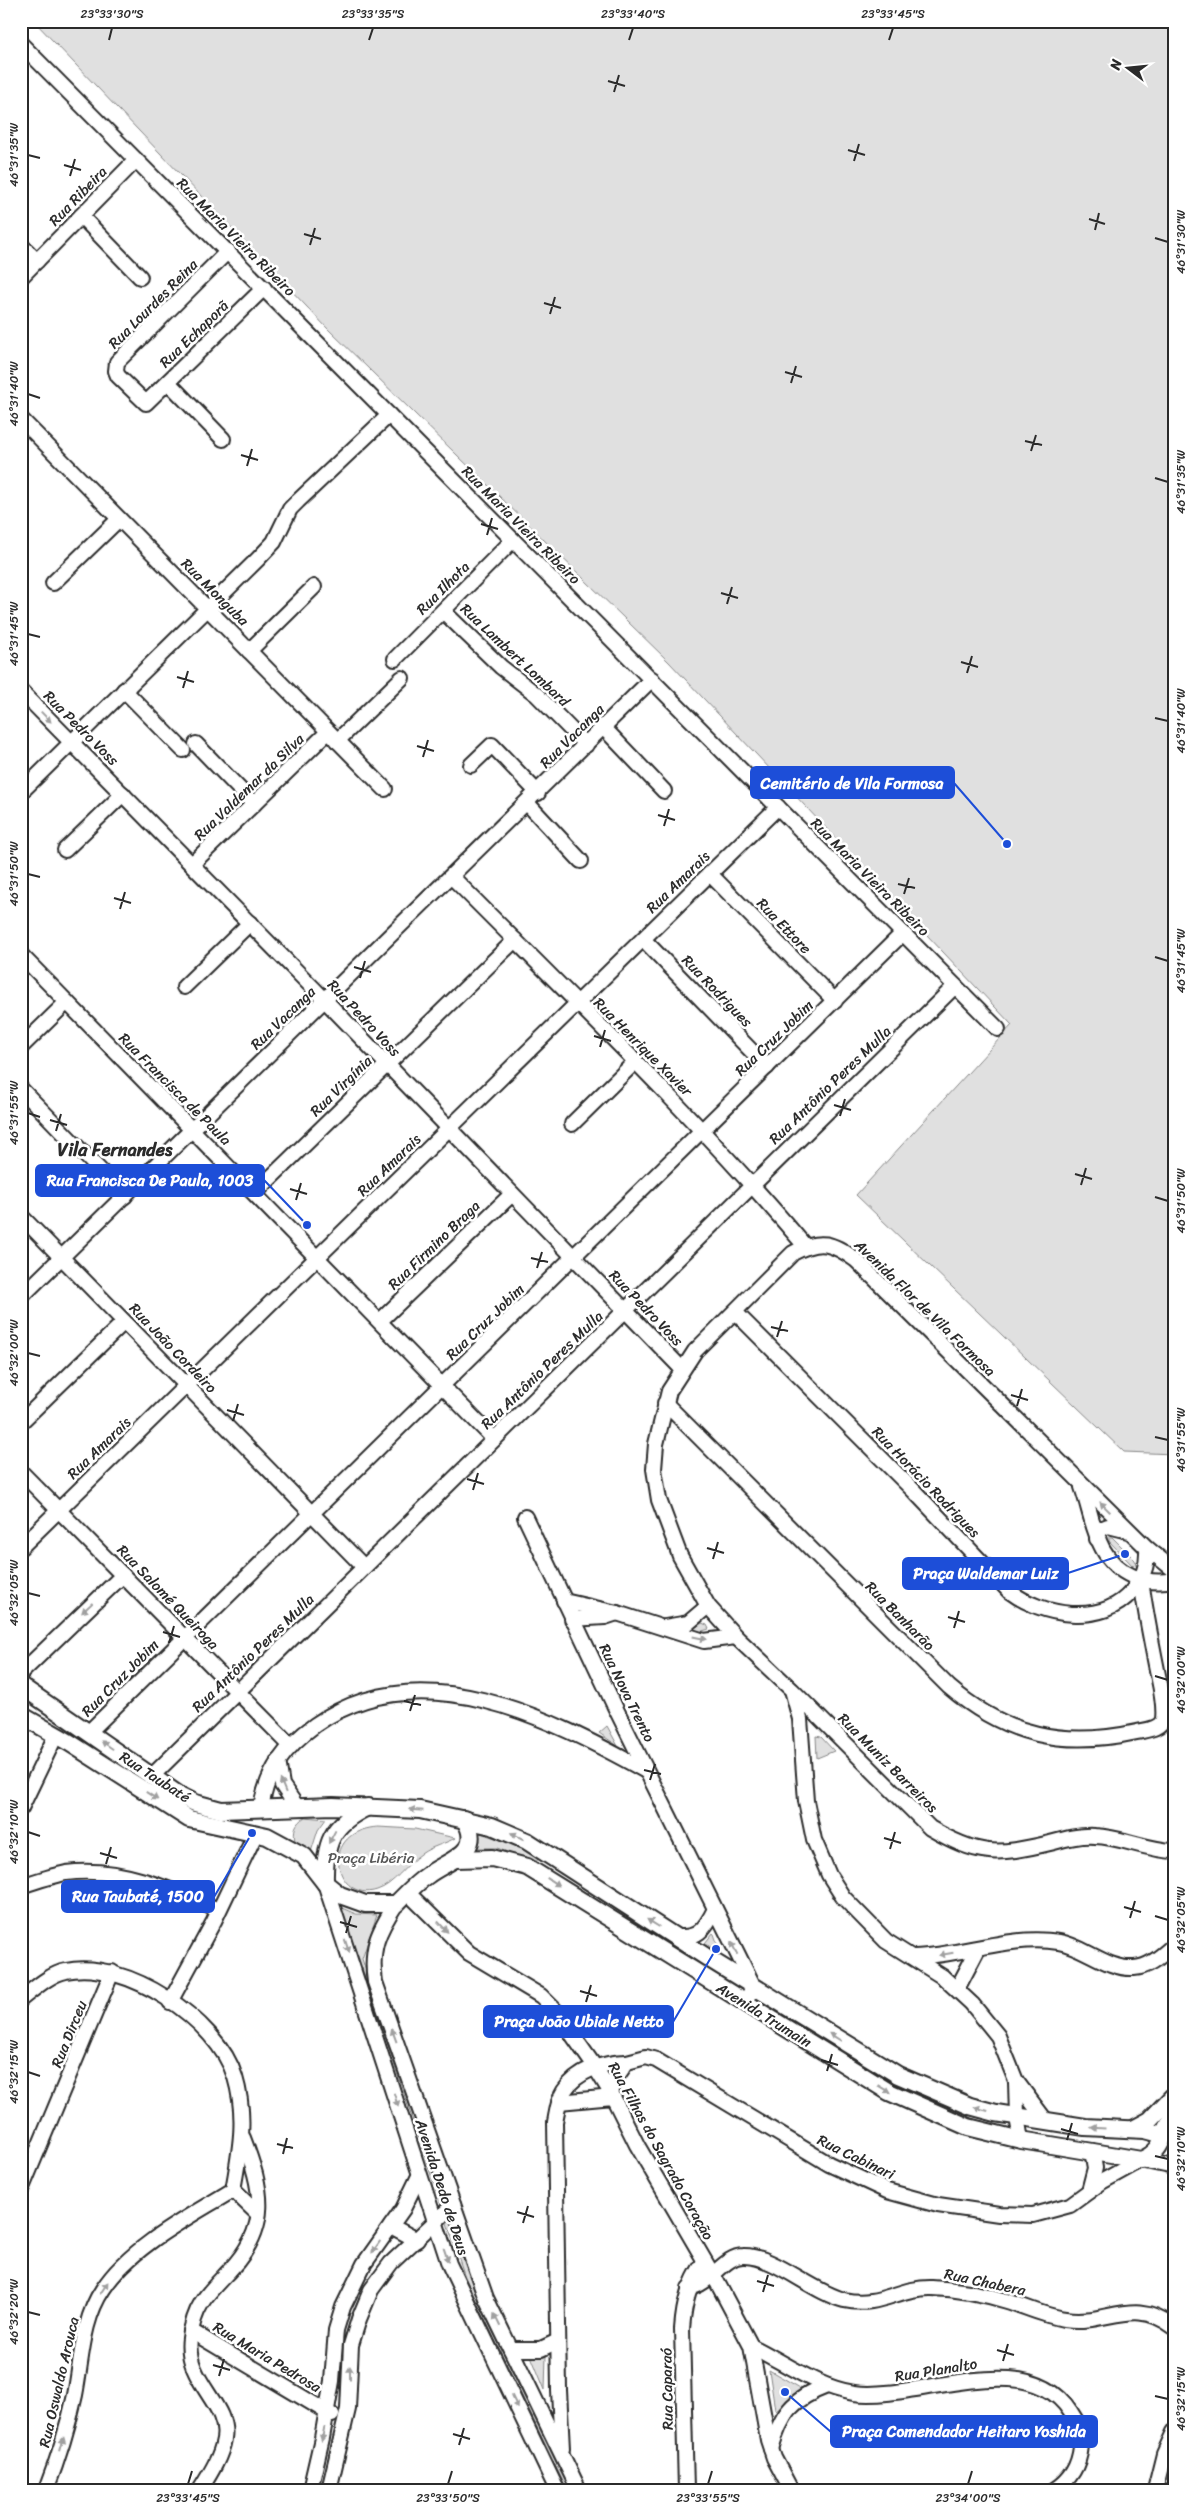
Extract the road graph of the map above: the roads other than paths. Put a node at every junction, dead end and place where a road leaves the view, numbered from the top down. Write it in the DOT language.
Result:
graph roads {
  1 [pos="21,44"];
  2 [pos="136,160"];
  3 [pos="82,216"];
  4 [pos="21,245"];
  5 [pos="228,251"];
  6 [pos="37,261"];
  7 [pos="21,277"];
  8 [pos="140,277"];
  9 [pos="264,288"];
  10 [pos="168,382"];
  11 [pos="146,403"];
  12 [pos="389,415"];
  13 [pos="23,425"];
  14 [pos="222,439"];
  15 [pos="120,519"];
  16 [pos="513,540"];
  17 [pos="53,583"];
  18 [pos="314,586"];
  19 [pos="208,609"];
  20 [pos="443,611"];
  21 [pos="249,651"];
  22 [pos="395,659"];
  23 [pos="402,678"];
  24 [pos="652,679"];
  25 [pos="124,690"];
  26 [pos="21,691"];
  27 [pos="604,727"];
  28 [pos="333,736"];
  29 [pos="71,742"];
  30 [pos="196,744"];
  31 [pos="586,745"];
  32 [pos="183,750"];
  33 [pos="471,765"];
  34 [pos="385,789"];
  35 [pos="664,790"];
  36 [pos="21,792"];
  37 [pos="538,792"];
  38 [pos="123,794"];
  39 [pos="527,803"];
  40 [pos="254,804"];
  41 [pos="778,807"];
  42 [pos="65,850"];
  43 [pos="581,861"];
  44 [pos="192,864"];
  45 [pos="710,874"];
  46 [pos="452,877"];
  47 [pos="250,923"];
  48 [pos="903,933"];
  49 [pos="643,939"];
  50 [pos="515,940"];
  51 [pos="21,955"];
  52 [pos="955,986"];
  53 [pos="184,987"];
  54 [pos="325,1000"];
  55 [pos="67,1002"];
  56 [pos="834,1002"];
  57 [pos="578,1004"];
  58 [pos="998,1030"];
  59 [pos="21,1047"];
  60 [pos="635,1062"];
  61 [pos="386,1065"];
  62 [pos="767,1067"];
  63 [pos="21,1089"];
  64 [pos="572,1124"];
  65 [pos="192,1129"];
  66 [pos="449,1130"];
  67 [pos="702,1131"];
  68 [pos="753,1184"];
  69 [pos="255,1193"];
  70 [pos="512,1194"];
  71 [pos="125,1196"];
  72 [pos="21,1216"];
  73 [pos="805,1246"];
  74 [pos="318,1257"];
  75 [pos="574,1257"];
  76 [pos="62,1258"];
  77 [pos="21,1297"];
  78 [pos="626,1310"];
  79 [pos="735,1312"];
  80 [pos="380,1321"];
  81 [pos="124,1322"];
  82 [pos="682,1369"];
  83 [pos="186,1386"];
  84 [pos="442,1386"];
  85 [pos="666,1403"];
  86 [pos="21,1422"];
  87 [pos="494,1439"];
  88 [pos="21,1472"];
  89 [pos="1080,1482"];
  90 [pos="59,1510"];
  91 [pos="312,1514"];
  92 [pos="525,1518"];
  93 [pos="1131,1533"];
  94 [pos="1097,1539"];
  95 [pos="21,1547"];
  96 [pos="1147,1548"];
  97 [pos="364,1567"];
  98 [pos="1174,1570"];
  99 [pos="123,1575"];
  100 [pos="1141,1580"];
  101 [pos="1174,1580"];
  102 [pos="564,1601"];
  103 [pos="708,1606"];
  104 [pos="611,1615"];
  105 [pos="572,1619"];
  106 [pos="665,1628"];
  107 [pos="185,1637"];
  108 [pos="736,1637"];
  109 [pos="585,1644"];
  110 [pos="21,1673"];
  111 [pos="21,1686"];
  112 [pos="792,1690"];
  113 [pos="237,1692"];
  114 [pos="21,1715"];
  115 [pos="89,1732"];
  116 [pos="56,1735"];
  117 [pos="291,1746"];
  118 [pos="278,1761"];
  119 [pos="646,1771"];
  120 [pos="152,1776"];
  121 [pos="297,1807"];
  122 [pos="368,1807"];
  123 [pos="21,1808"];
  124 [pos="261,1808"];
  125 [pos="464,1819"];
  126 [pos="256,1833"];
  127 [pos="274,1839"];
  128 [pos="1174,1851"];
  129 [pos="456,1859"];
  130 [pos="325,1883"];
  131 [pos="21,1886"];
  132 [pos="408,1893"];
  133 [pos="396,1904"];
  134 [pos="715,1909"];
  135 [pos="218,1910"];
  136 [pos="672,1936"];
  137 [pos="1174,1945"];
  138 [pos="978,1949"];
  139 [pos="914,1957"];
  140 [pos="112,1972"];
  141 [pos="754,1987"];
  142 [pos="957,1989"];
  143 [pos="21,1999"];
  144 [pos="170,2002"];
  145 [pos="745,2003"];
  146 [pos="627,2062"];
  147 [pos="595,2067"];
  148 [pos="1016,2082"];
  149 [pos="612,2095"];
  150 [pos="1174,2095"];
  151 [pos="559,2102"];
  152 [pos="1174,2115"];
  153 [pos="1017,2117"];
  154 [pos="1046,2121"];
  155 [pos="1133,2129"];
  156 [pos="242,2135"];
  157 [pos="1169,2136"];
  158 [pos="1021,2140"];
  159 [pos="1092,2151"];
  160 [pos="1141,2160"];
  161 [pos="1174,2167"];
  162 [pos="256,2170"];
  163 [pos="419,2176"];
  164 [pos="235,2188"];
  165 [pos="21,2190"];
  166 [pos="1089,2191"];
  167 [pos="259,2192"];
  168 [pos="453,2205"];
  169 [pos="258,2214"];
  170 [pos="436,2223"];
  171 [pos="391,2226"];
  172 [pos="417,2240"];
  173 [pos="704,2262"];
  174 [pos="713,2276"];
  175 [pos="690,2288"];
  176 [pos="1174,2327"];
  177 [pos="192,2331"];
  178 [pos="558,2340"];
  179 [pos="751,2346"];
  180 [pos="511,2349"];
  181 [pos="827,2386"];
  182 [pos="327,2412"];
  183 [pos="344,2423"];
  184 [pos="1174,2432"];
  185 [pos="771,2450"];
  186 [pos="562,2455"];
  187 [pos="46,2490"];
  188 [pos="200,2490"];
  189 [pos="310,2490"];
  190 [pos="329,2490"];
  191 [pos="557,2490"];
  192 [pos="579,2490"];
  193 [pos="686,2490"];
  194 [pos="792,2490"];
  195 [pos="1054,2490"];
  196 [pos="1155,2490"];
  1 -- 2 [label="street, Rua Maria Vieira Ribeiro"];
  2 -- 3 [label="street, Rua Ribeira"];
  2 -- 5 [label="street, Rua Maria Vieira Ribeiro"];
  3 -- 6 [label="street, Rua Ribeira"];
  3 -- 8 [label="street"];
  4 -- 6 [label="street"];
  5 -- 9 [label="street, Rua Maria Vieira Ribeiro"];
  5 -- 11 [label="street, Rua Lourdes Reina"];
  6 -- 7 [label="street, Rua Ribeira"];
  9 -- 10 [label="street, Rua Echaporã"];
  9 -- 12 [label="street, Rua Maria Vieira Ribeiro"];
  10 -- 11 [label="street, Rua Echaporã"];
  10 -- 14 [label="street"];
  12 -- 16 [label="street, Rua Maria Vieira Ribeiro"];
  12 -- 19 [label="street"];
  13 -- 15 [label="street, Rua Monguba"];
  15 -- 17 [label="street"];
  15 -- 19 [label="street, Rua Monguba"];
  16 -- 20 [label="street, Rua Ilhota"];
  16 -- 24 [label="street, Rua Maria Vieira Ribeiro"];
  18 -- 21 [label="street"];
  19 -- 21 [label="street, Rua Monguba"];
  19 -- 25 [label="street"];
  20 -- 22 [label="street, Rua Ilhota"];
  20 -- 31 [label="street, Rua Lambert Lombard"];
  21 -- 28 [label="street, Rua Monguba"];
  23 -- 28 [label="street"];
  24 -- 27 [label="street, Rua Vacanga"];
  24 -- 41 [label="street, Rua Maria Vieira Ribeiro"];
  25 -- 29 [label="street"];
  25 -- 32 [label="street"];
  26 -- 29 [label="street, Rua Pedro Voss, one-way"];
  27 -- 31 [label="street, Rua Vacanga"];
  27 -- 35 [label="street"];
  28 -- 34 [label="street, Rua Monguba"];
  28 -- 40 [label="street, Rua Valdemar da Silva"];
  29 -- 36 [label="street"];
  29 -- 38 [label="street, Rua Pedro Voss"];
  30 -- 40 [label="street"];
  31 -- 37 [label="street, Rua Vacanga"];
  33 -- 37 [label="street"];
  37 -- 39 [label="street, Rua Vacanga"];
  38 -- 42 [label="street"];
  38 -- 44 [label="street, Rua Pedro Voss"];
  39 -- 43 [label="street"];
  39 -- 46 [label="street, Rua Vacanga"];
  40 -- 44 [label="street, Rua Valdemar da Silva"];
  41 -- 45 [label="street, Rua Amarais"];
  41 -- 48 [label="street, Rua Maria Vieira Ribeiro"];
  44 -- 47 [label="street, Rua Pedro Voss"];
  45 -- 49 [label="street, Rua Amarais"];
  45 -- 56 [label="street, Rua Ettore"];
  46 -- 50 [label="street, Rua Henrique Xavier"];
  46 -- 54 [label="street, Rua Vacanga"];
  47 -- 53 [label="street"];
  47 -- 54 [label="street, Rua Pedro Voss"];
  48 -- 52 [label="street, Rua Maria Vieira Ribeiro"];
  48 -- 56 [label="street, Rua Cruz Jobim"];
  49 -- 57 [label="street, Rua Amarais"];
  49 -- 62 [label="street, Rua Rodrigues"];
  50 -- 57 [label="street, Rua Henrique Xavier"];
  50 -- 61 [label="street, Rua Virgínia"];
  51 -- 55 [label="street, Rua Francisca de Paula"];
  52 -- 58 [label="street, Rua Maria Vieira Ribeiro"];
  52 -- 68 [label="street, Rua Antônio Peres Mulla"];
  54 -- 61 [label="street, Rua Pedro Voss"];
  54 -- 65 [label="street, Rua Vacanga"];
  55 -- 59 [label="street"];
  55 -- 65 [label="street, Rua Francisca de Paula"];
  56 -- 62 [label="street, Rua Cruz Jobim"];
  57 -- 60 [label="street, Rua Henrique Xavier"];
  57 -- 66 [label="street, Rua Amarais"];
  60 -- 64 [label="street"];
  60 -- 67 [label="street, Rua Henrique Xavier"];
  61 -- 66 [label="street, Rua Pedro Voss"];
  61 -- 69 [label="street, Rua Virgínia"];
  62 -- 67 [label="street, Rua Cruz Jobim"];
  63 -- 71 [label="street"];
  65 -- 69 [label="street, Rua Francisca de Paula"];
  65 -- 71 [label="street, Rua Vacanga"];
  66 -- 70 [label="street, Rua Pedro Voss"];
  66 -- 74 [label="street, Rua Amarais"];
  67 -- 68 [label="street, Rua Henrique Xavier"];
  67 -- 75 [label="street, Rua Cruz Jobim"];
  68 -- 73 [label="street, Rua Henrique Xavier"];
  68 -- 78 [label="street, Rua Antônio Peres Mulla"];
  69 -- 74 [label="street, Rua Francisca de Paula"];
  70 -- 75 [label="street, Rua Pedro Voss"];
  70 -- 80 [label="street, Rua Firmino Braga"];
  71 -- 76 [label="street, Rua Vacanga"];
  72 -- 76 [label="street, Rua João Cordeiro"];
  73 -- 79 [label="street"];
  73 -- 89 [label="street, Avenida Flor de Vila Formosa"];
  74 -- 80 [label="street, Rua Francisca de Paula"];
  74 -- 83 [label="street, Rua Amarais"];
  75 -- 78 [label="street, Rua Pedro Voss"];
  75 -- 84 [label="street, Rua Cruz Jobim"];
  76 -- 77 [label="street, Rua Vacanga"];
  76 -- 81 [label="street, Rua João Cordeiro"];
  78 -- 82 [label="street, Rua Pedro Voss"];
  78 -- 87 [label="street, Rua Antônio Peres Mulla"];
  79 -- 82 [label="street"];
  79 -- 100 [label="street, Rua Horácio Rodrigues"];
  80 -- 84 [label="street, Rua Francisca de Paula"];
  81 -- 83 [label="street, Rua João Cordeiro"];
  81 -- 86 [label="street"];
  82 -- 85 [label="street"];
  83 -- 90 [label="street, Rua Amarais"];
  83 -- 91 [label="street, Rua João Cordeiro"];
  84 -- 87 [label="street, Rua Francisca de Paula"];
  84 -- 91 [label="street, Rua Cruz Jobim"];
  85 -- 100 [label="street, Rua Banharão"];
  85 -- 103 [label="street"];
  87 -- 97 [label="street, Rua Antônio Peres Mulla"];
  88 -- 90 [label="street, Rua Salomé Queiroga"];
  93 -- 89 [label="street, Avenida Flor de Vila Formosa, one-way"];
  89 -- 94 [label="street, Avenida Flor de Vila Formosa"];
  90 -- 95 [label="street, Rua Amarais"];
  90 -- 99 [label="street, Rua Salomé Queiroga"];
  91 -- 97 [label="street, Rua João Cordeiro"];
  91 -- 107 [label="street, Rua Cruz Jobim"];
  92 -- 102 [label="street, Rua Nova Trento"];
  93 -- 94 [label="street"];
  93 -- 96 [label="street, Avenida Flor de Vila Formosa"];
  94 -- 100 [label="street, Avenida Flor de Vila Formosa"];
  96 -- 98 [label="street, Avenida Flor de Vila Formosa"];
  96 -- 100 [label="street"];
  97 -- 113 [label="street, Rua Antônio Peres Mulla"];
  99 -- 107 [label="street, Rua Salomé Queiroga"];
  99 -- 110 [label="street, one-way"];
  100 -- 101 [label="street"];
  102 -- 104 [label="street"];
  102 -- 105 [label="street, Rua Nova Trento"];
  103 -- 106 [label="street"];
  103 -- 108 [label="street"];
  104 -- 105 [label="street"];
  104 -- 106 [label="street"];
  104 -- 109 [label="street"];
  105 -- 109 [label="street, Rua Nova Trento"];
  106 -- 108 [label="street, one-way"];
  107 -- 113 [label="street, Rua Salomé Queiroga"];
  107 -- 115 [label="street, Rua Cruz Jobim"];
  108 -- 112 [label="street"];
  109 -- 119 [label="street, Rua Nova Trento"];
  111 -- 115 [label="main road, Rua Taubaté"];
  112 -- 128 [label="street, Rua Muniz Barreiros"];
  112 -- 139 [label="street"];
  113 -- 117 [label="street, Rua Salomé Queiroga"];
  113 -- 120 [label="street, Rua Antônio Peres Mulla"];
  114 -- 116 [label="main road, Rua Taubaté"];
  120 -- 115 [label="main road, Rua Taubaté, one-way"];
  116 -- 123 [label="street"];
  116 -- 126 [label="main road, Rua Taubaté, one-way"];
  117 -- 118 [label="street"];
  117 -- 119 [label="street"];
  121 -- 118 [label="street, one-way"];
  118 -- 124 [label="street"];
  119 -- 134 [label="street, Rua Nova Trento"];
  120 -- 124 [label="main road, Rua Taubaté"];
  121 -- 122 [label="main road, Rua Taubaté"];
  121 -- 124 [label="main road, Rua Taubaté"];
  125 -- 122 [label="main road, one-way"];
  122 -- 130 [label="main road, one-way"];
  124 -- 127 [label="main road"];
  125 -- 129 [label="main road"];
  136 -- 125 [label="main road, Avenida Trumain, one-way"];
  126 -- 127 [label="main road, Rua Taubaté"];
  126 -- 135 [label="street"];
  127 -- 130 [label="main road, Rua Taubaté"];
  129 -- 132 [label="main road"];
  129 -- 145 [label="main road, Avenida Trumain, one-way"];
  130 -- 133 [label="main road"];
  130 -- 163 [label="street, Avenida Dedo de Deus, one-way"];
  131 -- 135 [label="street"];
  132 -- 133 [label="main road"];
  132 -- 147 [label="street, Rua Filhas do Sagrado Coração, one-way"];
  168 -- 133 [label="street, Avenida Dedo de Deus, one-way"];
  134 -- 136 [label="street"];
  141 -- 134 [label="street, Rua Nova Trento, one-way"];
  135 -- 144 [label="street"];
  136 -- 141 [label="main road, Avenida Trumain"];
  137 -- 138 [label="street"];
  138 -- 139 [label="street, one-way"];
  138 -- 142 [label="street"];
  139 -- 142 [label="street"];
  140 -- 143 [label="street"];
  140 -- 144 [label="street"];
  140 -- 165 [label="street, Rua Dirceu"];
  141 -- 145 [label="street"];
  153 -- 141 [label="main road, Avenida Trumain, one-way"];
  142 -- 148 [label="street"];
  144 -- 156 [label="street"];
  145 -- 158 [label="main road, Avenida Trumain, one-way"];
  146 -- 147 [label="street, Rua Cabinari"];
  146 -- 149 [label="street"];
  146 -- 166 [label="street, Rua Cabinari"];
  147 -- 149 [label="street, Rua Filhas do Sagrado Coração"];
  147 -- 151 [label="street, Rua Cabinari"];
  148 -- 153 [label="street"];
  148 -- 154 [label="street"];
  149 -- 151 [label="street"];
  149 -- 173 [label="street, Rua Filhas do Sagrado Coração"];
  150 -- 155 [label="main road"];
  151 -- 178 [label="street, Rua Cabinari"];
  152 -- 157 [label="main road"];
  153 -- 154 [label="main road, Avenida Trumain"];
  153 -- 158 [label="street"];
  155 -- 154 [label="main road, Avenida Trumain, one-way"];
  155 -- 157 [label="main road, Avenida Trumain"];
  156 -- 162 [label="street"];
  156 -- 164 [label="street"];
  157 -- 160 [label="main road"];
  158 -- 159 [label="main road, Avenida Trumain"];
  159 -- 160 [label="main road, Avenida Trumain"];
  159 -- 166 [label="street"];
  160 -- 161 [label="street, Avenida Trumain"];
  160 -- 166 [label="street, Rua Cabinari"];
  162 -- 164 [label="street"];
  162 -- 167 [label="street"];
  163 -- 170 [label="street, Avenida Dedo de Deus"];
  163 -- 171 [label="street"];
  164 -- 167 [label="street"];
  164 -- 169 [label="street"];
  187 -- 164 [label="street, Rua Oswaldo Arouca, one-way"];
  167 -- 169 [label="street"];
  168 -- 170 [label="street"];
  180 -- 168 [label="street, Avenida Dedo de Deus, one-way"];
  169 -- 177 [label="street"];
  170 -- 172 [label="street"];
  170 -- 191 [label="street, Avenida Dedo de Deus, one-way"];
  171 -- 172 [label="street"];
  171 -- 182 [label="street, one-way"];
  183 -- 172 [label="street, one-way"];
  173 -- 174 [label="street, Rua Filhas do Sagrado Coração"];
  173 -- 175 [label="street, Rua Caparaó"];
  174 -- 175 [label="street"];
  174 -- 176 [label="street, Rua Chabera"];
  174 -- 179 [label="street, Rua Filhas do Sagrado Coração"];
  175 -- 193 [label="street, Rua Caparaó"];
  177 -- 182 [label="street, Rua Maria Pedrosa"];
  177 -- 188 [label="street"];
  178 -- 180 [label="street"];
  178 -- 186 [label="street, Rua Cabinari"];
  179 -- 181 [label="street, Rua Planalto"];
  179 -- 185 [label="street, Rua Filhas do Sagrado Coração"];
  180 -- 186 [label="street, Avenida Dedo de Deus"];
  181 -- 185 [label="street"];
  181 -- 195 [label="street, Rua Planalto"];
  182 -- 183 [label="street, Rua Maria Pedrosa"];
  182 -- 189 [label="street, one-way"];
  183 -- 190 [label="street"];
  184 -- 196 [label="street"];
  185 -- 194 [label="street, Rua Filhas do Sagrado Coração"];
  186 -- 192 [label="street, Avenida Dedo de Deus"];
}
